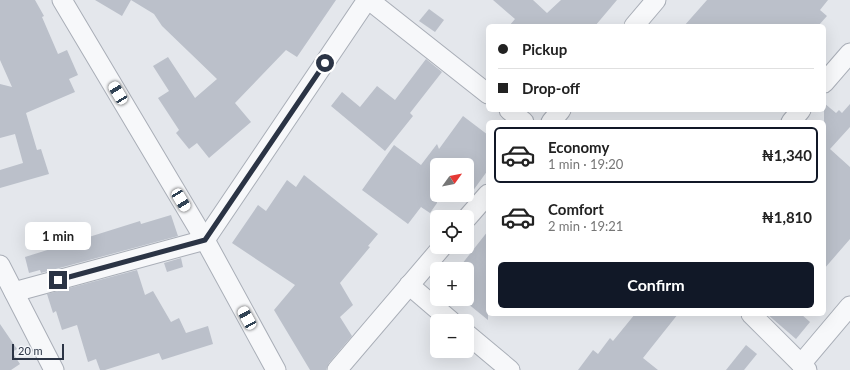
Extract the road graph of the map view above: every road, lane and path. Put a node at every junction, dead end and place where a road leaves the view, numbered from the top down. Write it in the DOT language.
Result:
graph roads {
  1 [pos="62,0"];
  2 [pos="368,0"];
  3 [pos="656,0"];
  4 [pos="636,24"];
  5 [pos="850,53"];
  6 [pos="826,81"];
  7 [pos="486,92"];
  8 [pos="512,112"];
  9 [pos="559,112"];
  10 [pos="799,112"];
  11 [pos="522,120"];
  12 [pos="553,120"];
  13 [pos="793,120"];
  14 [pos="486,196"];
  15 [pos="474,210"];
  16 [pos="205,240"];
  17 [pos="436,254"];
  18 [pos="0,265"];
  19 [pos="408,285"];
  20 [pos="14,292"];
  21 [pos="850,306"];
  22 [pos="443,314"];
  23 [pos="753,316"];
  24 [pos="474,340"];
  25 [pos="804,367"];
  26 [pos="54,370"];
  27 [pos="276,370"];
  28 [pos="337,370"];
  29 [pos="510,370"];
  1 -- 16 [label="street"];
  2 -- 7 [label="street"];
  2 -- 16 [label="street"];
  3 -- 4 [label="street"];
  5 -- 6 [label="street"];
  8 -- 11 [label="street"];
  9 -- 12 [label="street"];
  10 -- 13 [label="street"];
  14 -- 15 [label="street"];
  16 -- 20 [label="street"];
  16 -- 27 [label="street"];
  17 -- 19 [label="street"];
  18 -- 20 [label="street"];
  19 -- 22 [label="street"];
  19 -- 28 [label="street"];
  20 -- 26 [label="street"];
  21 -- 25 [label="street"];
  23 -- 25 [label="street"];
  24 -- 29 [label="street"];
}
